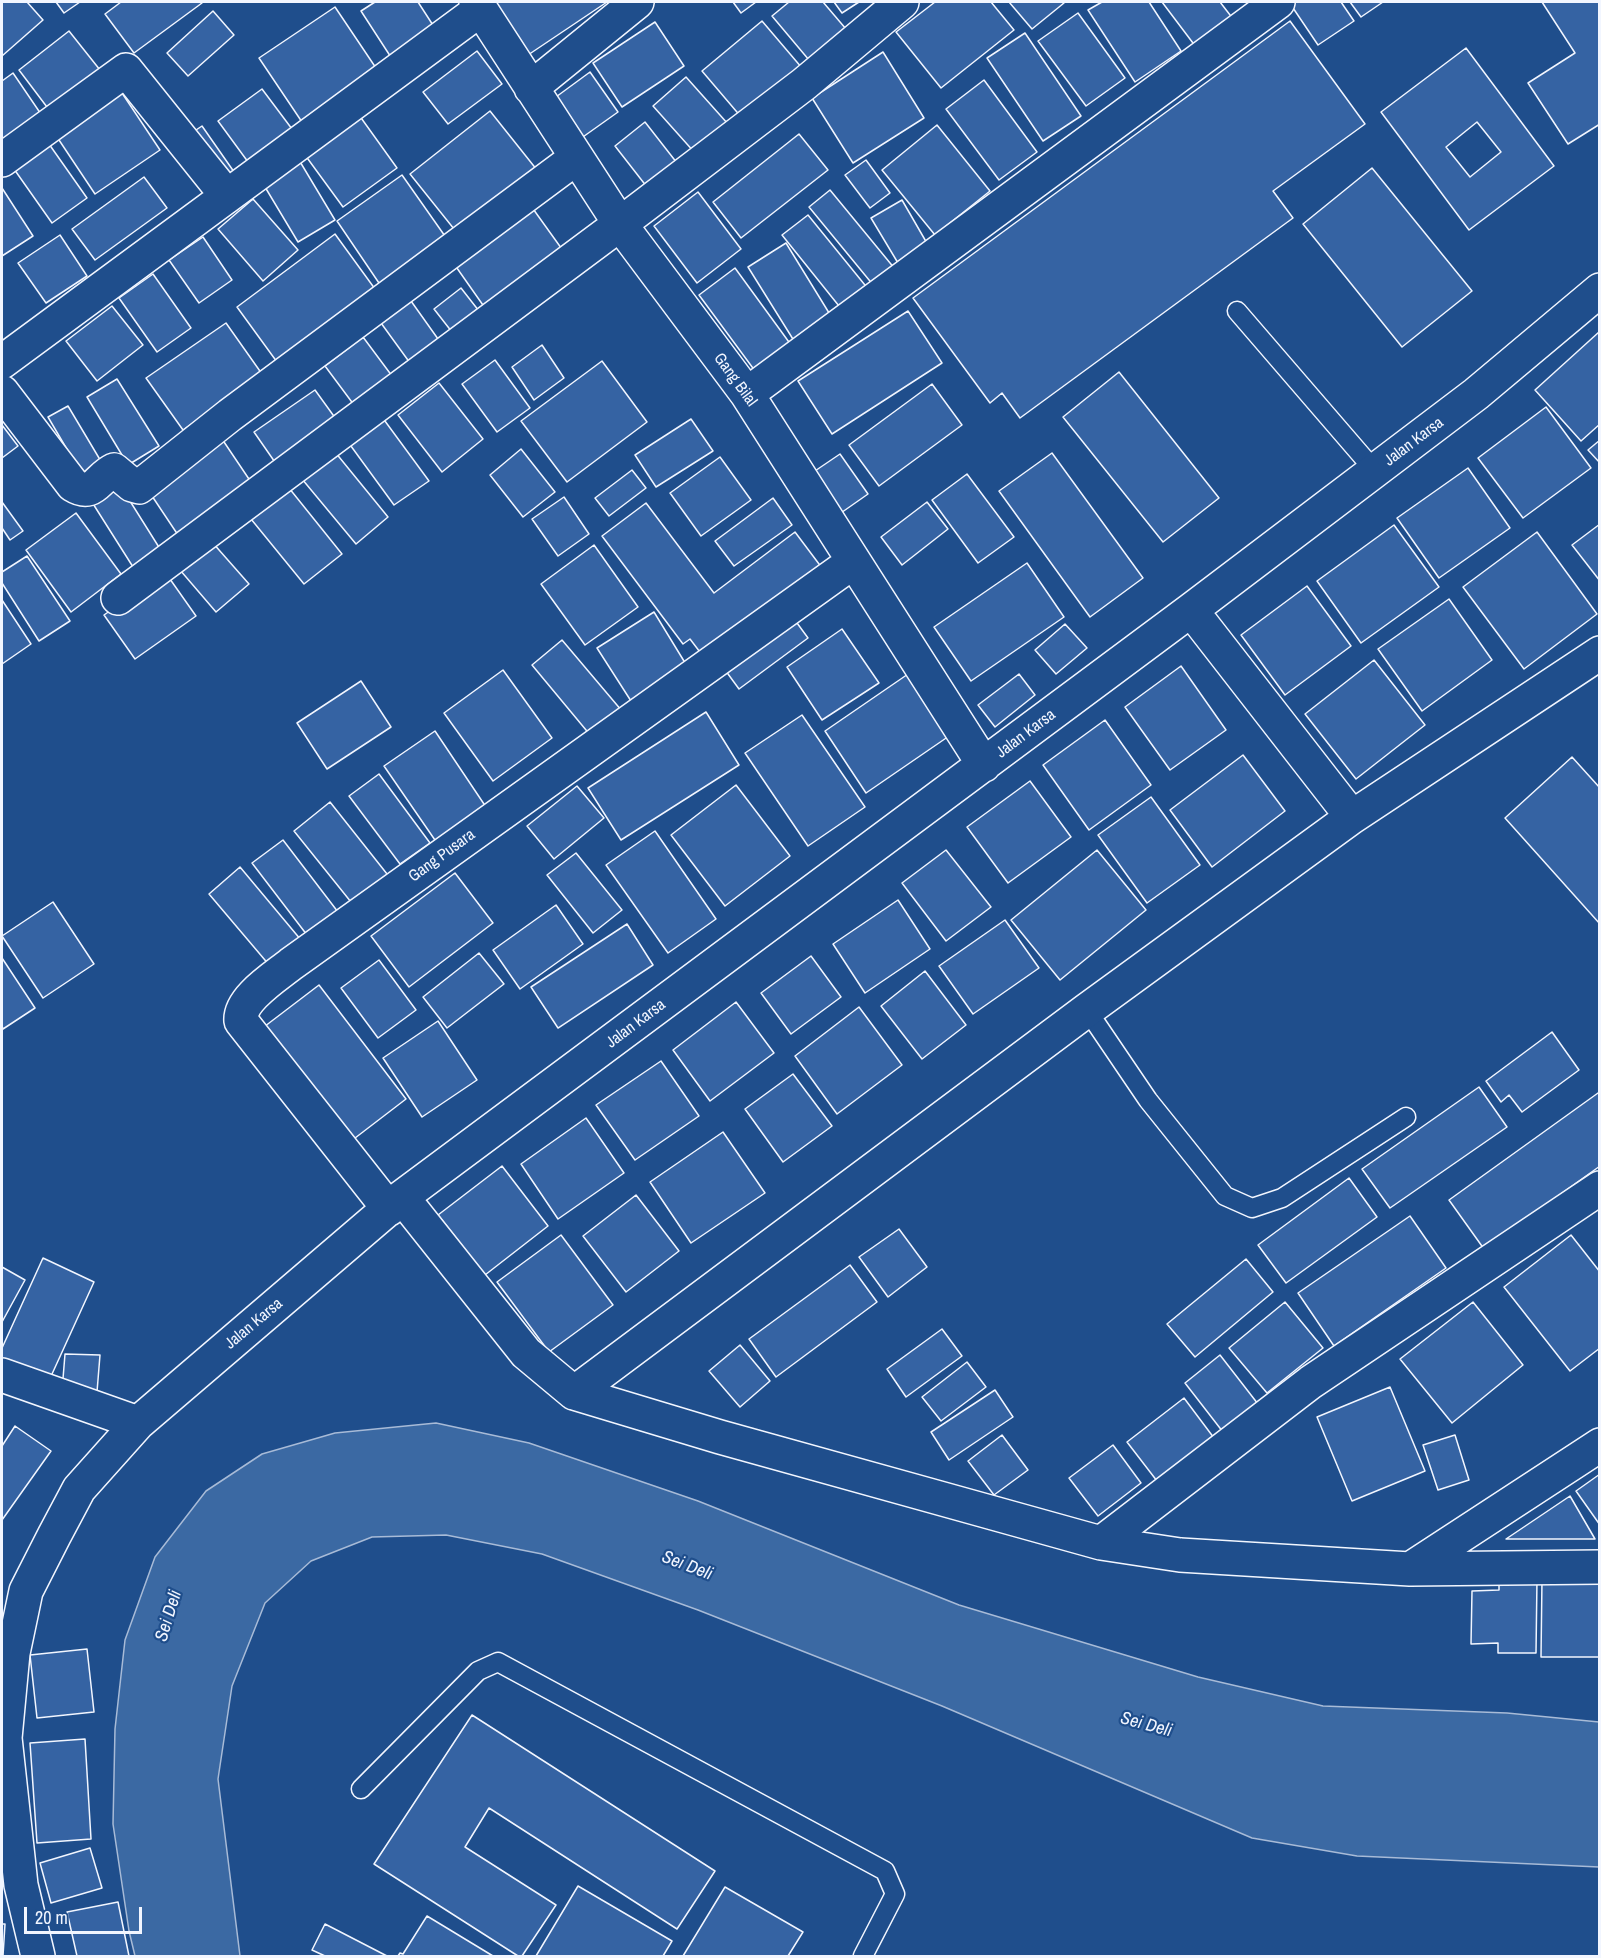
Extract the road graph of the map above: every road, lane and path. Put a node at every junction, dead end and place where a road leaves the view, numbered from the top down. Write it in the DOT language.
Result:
graph roads {
  1 [pos="637,2"];
  2 [pos="902,2"];
  3 [pos="1278,2"];
  4 [pos="478,5"];
  5 [pos="531,88"];
  6 [pos="576,158"];
  7 [pos="2,160"];
  8 [pos="227,196"];
  9 [pos="620,225"];
  10 [pos="1599,290"];
  11 [pos="1237,311"];
  12 [pos="2,362"];
  13 [pos="2,392"];
  14 [pos="747,394"];
  15 [pos="1375,471"];
  16 [pos="853,562"];
  17 [pos="118,598"];
  18 [pos="1191,610"];
  19 [pos="1599,653"];
  20 [pos="984,765"];
  21 [pos="1352,817"];
  22 [pos="1087,1010"];
  23 [pos="1406,1117"];
  24 [pos="1599,1188"];
  25 [pos="396,1203"];
  26 [pos="2,1375"];
  27 [pos="574,1393"];
  28 [pos="138,1423"];
  29 [pos="1599,1445"];
  30 [pos="1101,1543"];
  31 [pos="1599,1567"];
  32 [pos="1410,1569"];
  33 [pos="361,1789"];
  34 [pos="38,1956"];
  35 [pos="862,1956"];
  1 -- 5 [label="street"];
  2 -- 9 [label="street"];
  3 -- 14 [label="street"];
  4 -- 5 [label="street, Gang Bilal"];
  4 -- 8 [label="street"];
  5 -- 6 [label="street, Gang Bilal"];
  6 -- 9 [label="street, Gang Bilal"];
  6 -- 13 [label="street"];
  7 -- 8 [label="street"];
  8 -- 12 [label="street"];
  9 -- 14 [label="street, Gang Bilal"];
  9 -- 17 [label="street"];
  10 -- 15 [label="street, Jalan Karsa"];
  11 -- 15 [label="lane"];
  14 -- 16 [label="street, Gang Bilal"];
  15 -- 18 [label="street, Jalan Karsa"];
  16 -- 20 [label="street, Gang Bilal"];
  16 -- 25 [label="street, Gang Pusara"];
  18 -- 20 [label="street, Jalan Karsa"];
  18 -- 21 [label="street"];
  19 -- 21 [label="street"];
  20 -- 25 [label="street, Jalan Karsa"];
  21 -- 22 [label="street"];
  22 -- 23 [label="lane"];
  22 -- 27 [label="street"];
  24 -- 30 [label="street"];
  25 -- 27 [label="street"];
  25 -- 28 [label="street, Jalan Karsa"];
  26 -- 28 [label="street"];
  27 -- 30 [label="street"];
  28 -- 34 [label="street, Jalan Karsa"];
  29 -- 32 [label="street"];
  30 -- 32 [label="street"];
  31 -- 32 [label="street"];
  33 -- 35 [label="lane"];
}
